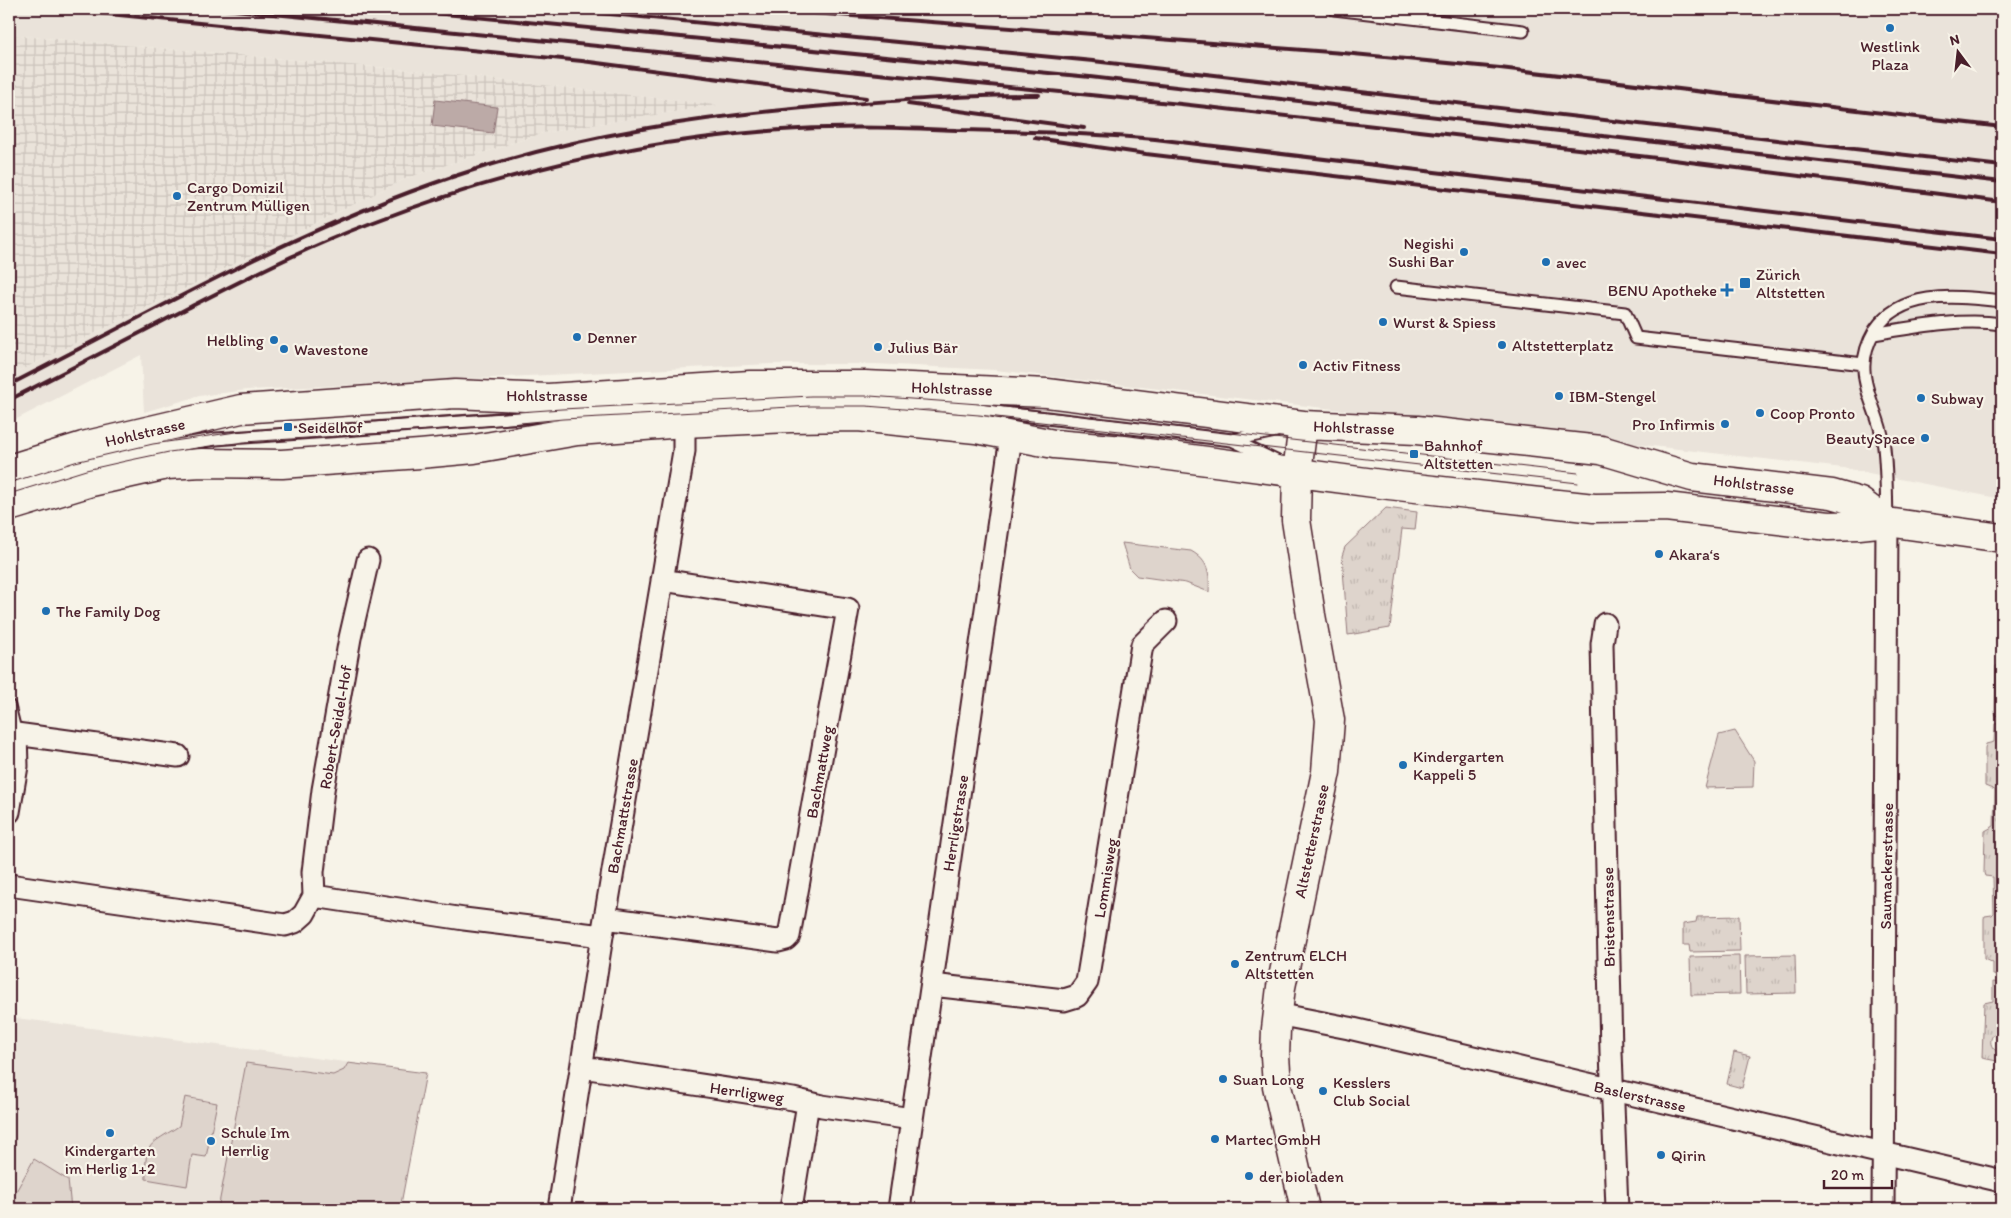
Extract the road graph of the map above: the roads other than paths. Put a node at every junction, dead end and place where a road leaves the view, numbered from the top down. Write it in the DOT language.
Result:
graph roads {
  1 [pos="1334,9"];
  2 [pos="1523,31"];
  3 [pos="1396,287"];
  4 [pos="2002,301"];
  5 [pos="2002,324"];
  6 [pos="1873,334"];
  7 [pos="1864,364"];
  8 [pos="684,423"];
  9 [pos="1303,425"];
  10 [pos="1011,437"];
  11 [pos="1232,440"];
  12 [pos="9,469"];
  13 [pos="1297,472"];
  14 [pos="9,489"];
  15 [pos="9,507"];
  16 [pos="1887,522"];
  17 [pos="2002,538"];
  18 [pos="368,560"];
  19 [pos="662,580"];
  20 [pos="1166,621"];
  21 [pos="1605,624"];
  22 [pos="9,706"];
  23 [pos="16,734"];
  24 [pos="178,756"];
  25 [pos="9,812"];
  26 [pos="9,885"];
  27 [pos="314,896"];
  28 [pos="604,927"];
  29 [pos="932,985"];
  30 [pos="1277,1014"];
  31 [pos="582,1067"];
  32 [pos="1613,1090"];
  33 [pos="808,1103"];
  34 [pos="912,1119"];
  35 [pos="1883,1153"];
  36 [pos="2002,1181"];
  37 [pos="559,1209"];
  38 [pos="792,1209"];
  39 [pos="898,1209"];
  40 [pos="1305,1209"];
  41 [pos="1617,1209"];
  42 [pos="1883,1209"];
  1 -- 2 [label="lane"];
  3 -- 7 [label="lane"];
  4 -- 6 [label="lane"];
  5 -- 6 [label="lane"];
  6 -- 7 [label="lane"];
  7 -- 16 [label="lane"];
  8 -- 10 [label="street, Hohlstrasse"];
  8 -- 15 [label="street, Hohlstrasse"];
  8 -- 19 [label="street, Bachmattstrasse"];
  9 -- 11 [label="lane"];
  9 -- 12 [label="street, Hohlstrasse"];
  9 -- 13 [label="street, Altstetterstrasse"];
  9 -- 16 [label="street, Hohlstrasse"];
  10 -- 13 [label="street, Hohlstrasse"];
  10 -- 29 [label="street, Herrligstrasse"];
  11 -- 13 [label="lane"];
  11 -- 14 [label="lane"];
  13 -- 16 [label="street, Hohlstrasse"];
  13 -- 30 [label="street, Altstetterstrasse"];
  16 -- 17 [label="street, Hohlstrasse"];
  16 -- 35 [label="street, Saumackerstrasse"];
  18 -- 27 [label="street, Robert-Seidel-Hof"];
  19 -- 28 [label="street, Bachmattstrasse"];
  19 -- 28 [label="street, Bachmattweg"];
  20 -- 29 [label="street, Lommisweg"];
  21 -- 32 [label="street, Bristenstrasse"];
  22 -- 23 [label="lane"];
  23 -- 24 [label="street"];
  23 -- 25 [label="street"];
  26 -- 27 [label="street"];
  27 -- 28 [label="street"];
  28 -- 31 [label="street, Bachmattstrasse"];
  29 -- 34 [label="street, Herrligstrasse"];
  30 -- 32 [label="street, Baslerstrasse"];
  30 -- 40 [label="street, Altstetterstrasse"];
  31 -- 33 [label="street, Herrligweg"];
  31 -- 37 [label="street, Bachmattstrasse"];
  32 -- 35 [label="street, Baslerstrasse"];
  32 -- 41 [label="street, Bristenstrasse"];
  33 -- 34 [label="street, Herrligweg"];
  33 -- 38 [label="street"];
  34 -- 39 [label="street, Herrligstrasse"];
  35 -- 36 [label="street, Baslerstrasse"];
  35 -- 42 [label="street, Saumackerstrasse"];
}
